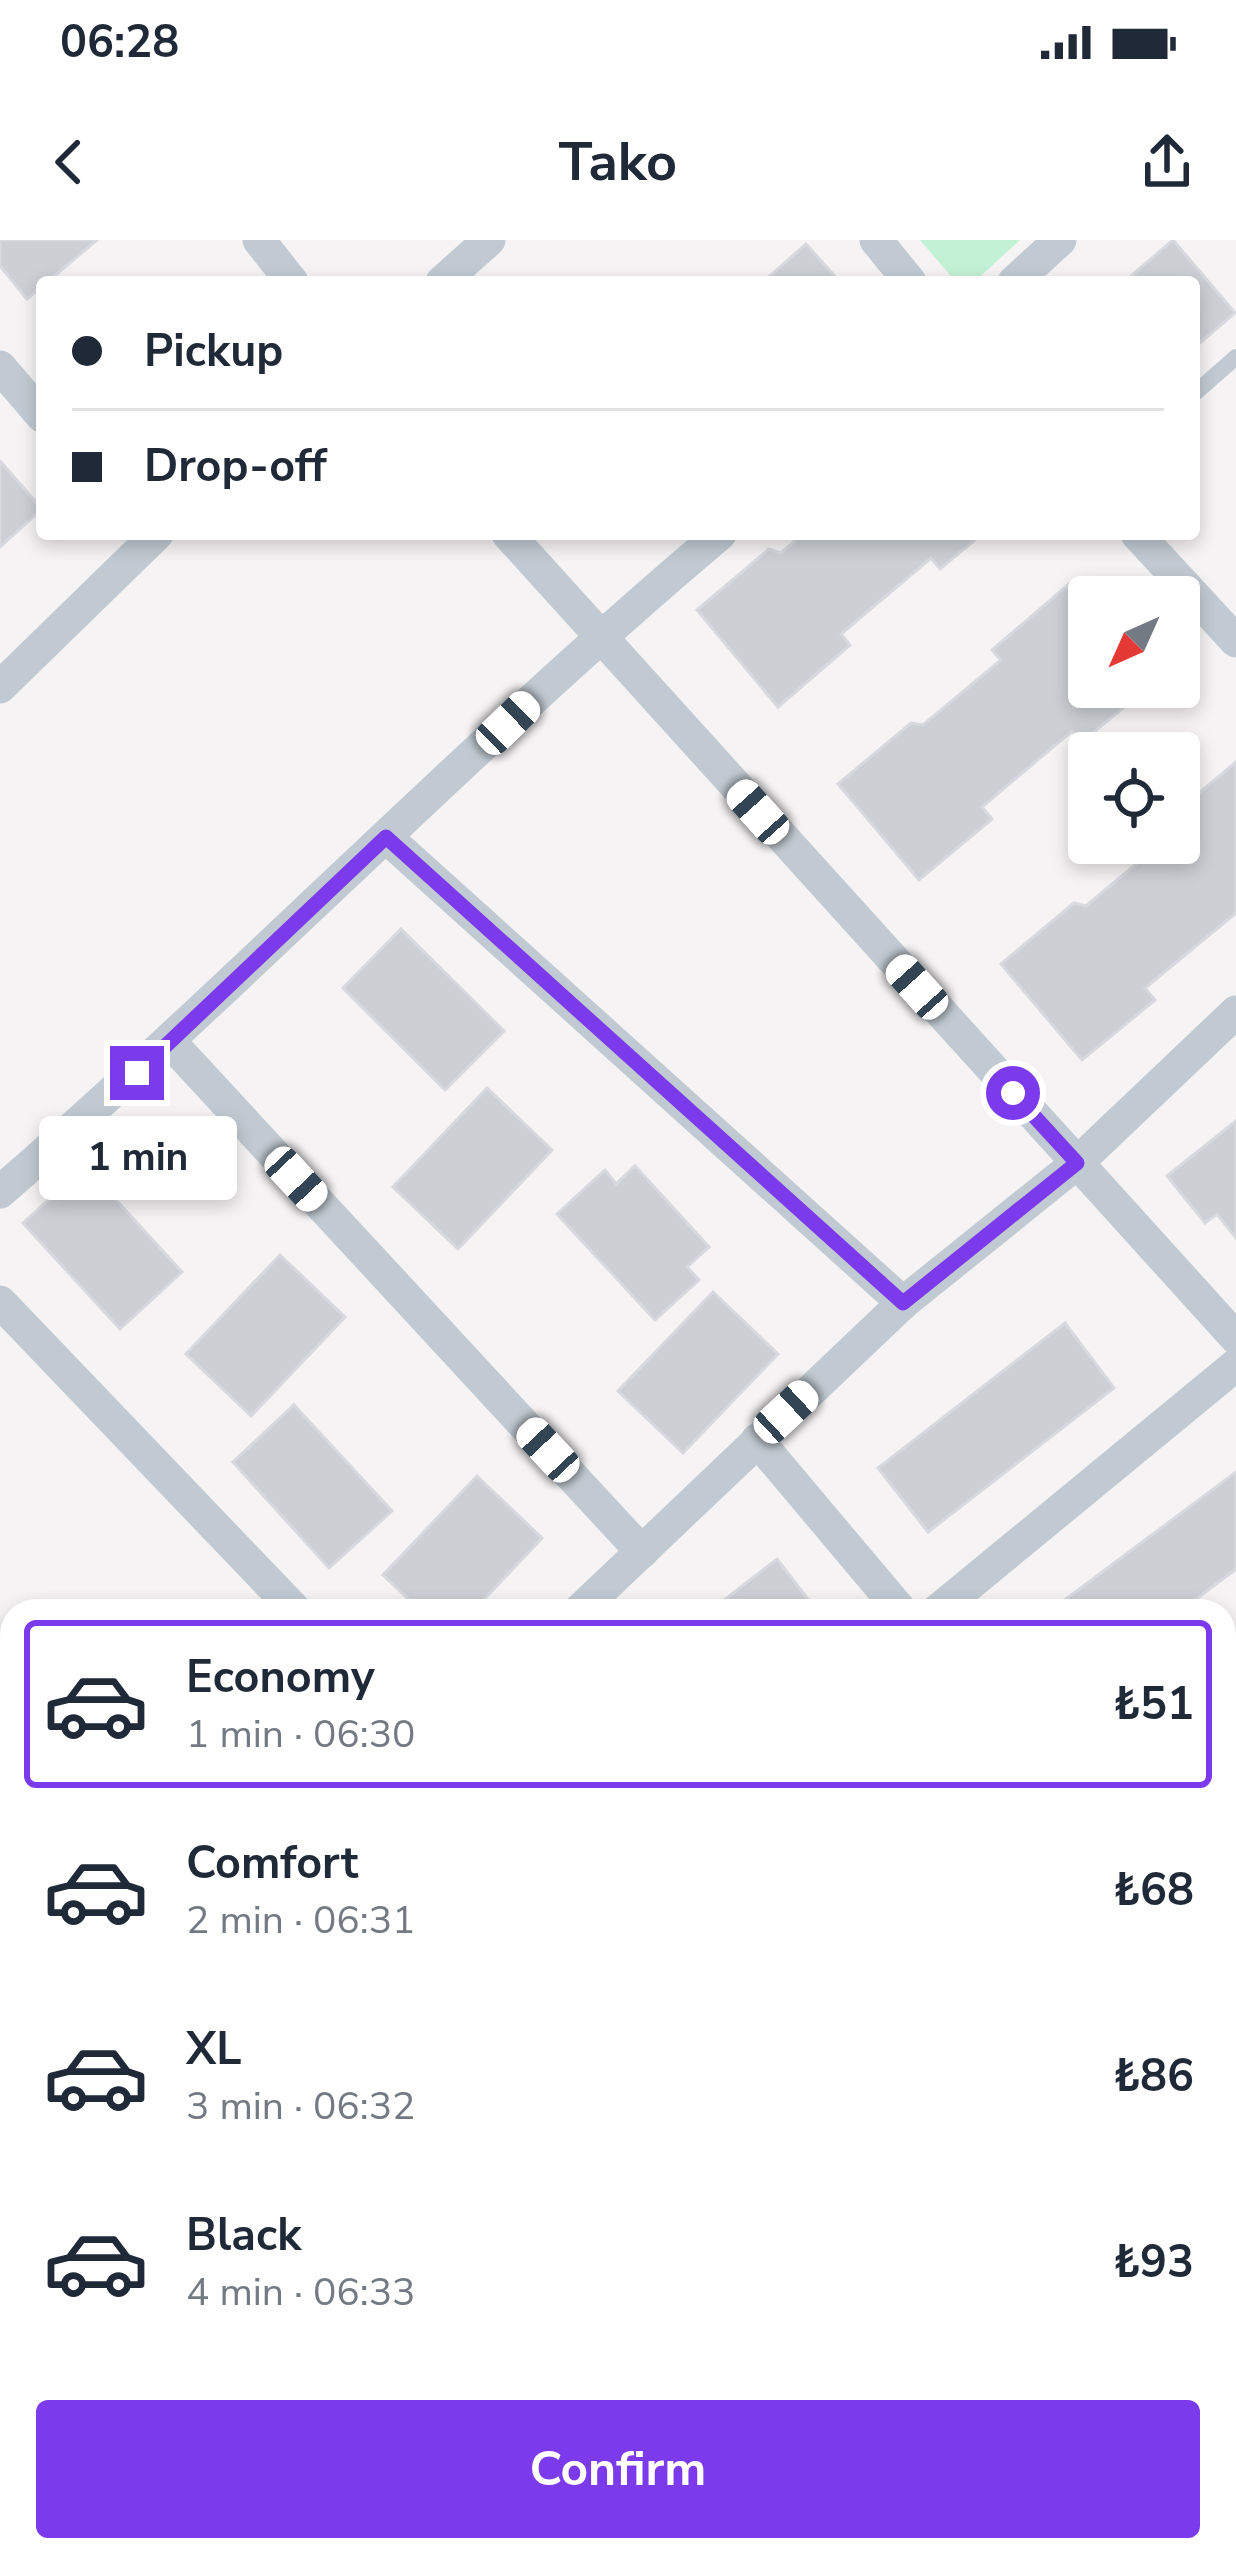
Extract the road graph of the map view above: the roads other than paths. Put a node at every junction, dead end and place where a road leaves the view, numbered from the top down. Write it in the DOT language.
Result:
graph roads {
  1 [pos="259,240"];
  2 [pos="489,240"];
  3 [pos="876,240"];
  4 [pos="1060,240"];
  5 [pos="287,276"];
  6 [pos="449,276"];
  7 [pos="905,276"];
  8 [pos="1021,276"];
  9 [pos="1236,357"];
  10 [pos="0,367"];
  11 [pos="1200,389"];
  12 [pos="36,409"];
  13 [pos="146,540"];
  14 [pos="513,540"];
  15 [pos="712,540"];
  16 [pos="1143,540"];
  17 [pos="598,637"];
  18 [pos="1236,641"];
  19 [pos="0,687"];
  20 [pos="386,837"];
  21 [pos="1236,1012"];
  22 [pos="171,1043"];
  23 [pos="1077,1163"];
  24 [pos="0,1192"];
  25 [pos="0,1302"];
  26 [pos="903,1303"];
  27 [pos="1236,1338"];
  28 [pos="1236,1365"];
  29 [pos="757,1440"];
  30 [pos="642,1552"];
  31 [pos="285,1599"];
  32 [pos="592,1599"];
  33 [pos="891,1599"];
  34 [pos="953,1599"];
  1 -- 5 [label="street"];
  2 -- 6 [label="street"];
  3 -- 7 [label="street"];
  4 -- 8 [label="street"];
  9 -- 11 [label="lane"];
  10 -- 12 [label="street"];
  13 -- 19 [label="street"];
  14 -- 17 [label="street"];
  15 -- 17 [label="street"];
  16 -- 18 [label="street"];
  17 -- 20 [label="street"];
  17 -- 23 [label="street"];
  20 -- 22 [label="street"];
  20 -- 26 [label="street"];
  21 -- 23 [label="street"];
  22 -- 24 [label="street"];
  22 -- 30 [label="street"];
  23 -- 26 [label="street"];
  23 -- 27 [label="street"];
  25 -- 31 [label="street"];
  26 -- 29 [label="street"];
  28 -- 34 [label="street"];
  29 -- 30 [label="street"];
  29 -- 33 [label="street"];
  30 -- 32 [label="street"];
}
